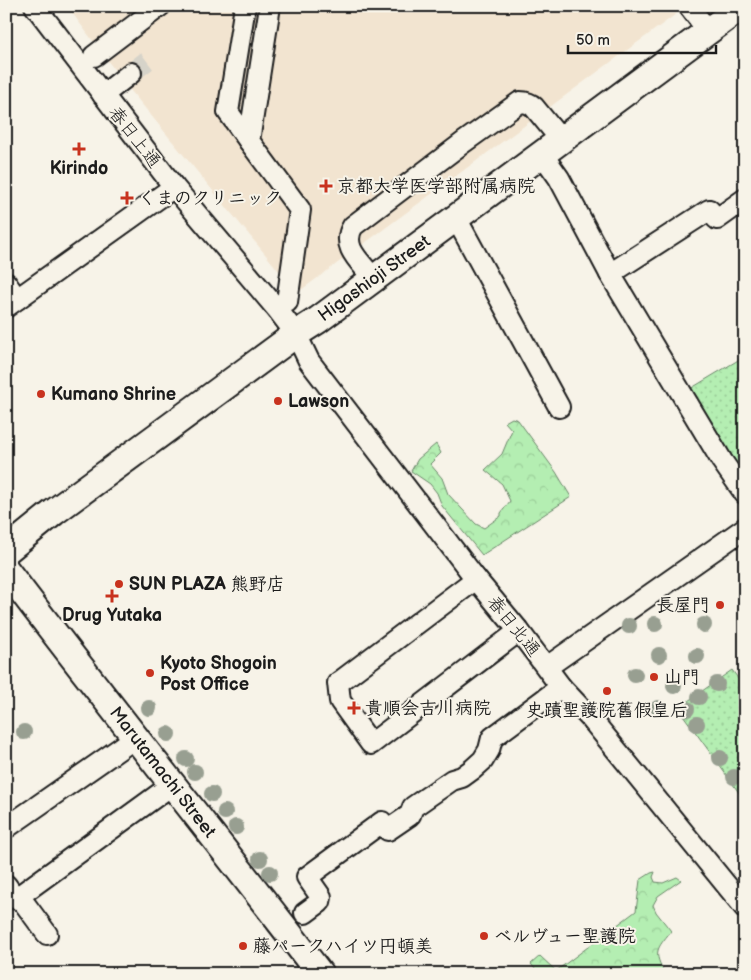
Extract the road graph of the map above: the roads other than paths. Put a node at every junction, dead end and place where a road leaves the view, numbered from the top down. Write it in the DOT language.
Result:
graph roads {
  1 [pos="35,6"];
  2 [pos="160,6"];
  3 [pos="244,6"];
  4 [pos="270,6"];
  5 [pos="689,6"];
  6 [pos="742,6"];
  7 [pos="708,31"];
  8 [pos="94,56"];
  9 [pos="131,73"];
  10 [pos="103,95"];
  11 [pos="249,141"];
  12 [pos="552,147"];
  13 [pos="174,187"];
  14 [pos="745,199"];
  15 [pos="456,218"];
  16 [pos="610,274"];
  17 [pos="374,279"];
  18 [pos="10,296"];
  19 [pos="287,302"];
  20 [pos="296,334"];
  21 [pos="559,407"];
  22 [pos="745,494"];
  23 [pos="745,528"];
  24 [pos="6,551"];
  25 [pos="6,570"];
  26 [pos="476,579"];
  27 [pos="519,631"];
  28 [pos="547,667"];
  29 [pos="561,687"];
  30 [pos="135,738"];
  31 [pos="173,784"];
  32 [pos="6,828"];
  33 [pos="13,891"];
  34 [pos="745,908"];
  35 [pos="306,913"];
  36 [pos="47,934"];
  37 [pos="314,972"];
  1 -- 10 [label="street, 春日上通"];
  2 -- 8 [label="street"];
  3 -- 11 [label="street"];
  4 -- 11 [label="street"];
  5 -- 7 [label="street"];
  6 -- 7 [label="main road, Higashioji Street"];
  7 -- 12 [label="main road, Higashioji Street"];
  9 -- 10 [label="street"];
  10 -- 13 [label="street, 春日上通"];
  11 -- 19 [label="street"];
  12 -- 15 [label="main road, Higashioji Street"];
  12 -- 16 [label="street"];
  12 -- 17 [label="street"];
  13 -- 18 [label="street"];
  13 -- 20 [label="street, 春日上通"];
  14 -- 16 [label="street"];
  15 -- 17 [label="main road, Higashioji Street"];
  15 -- 21 [label="street"];
  16 -- 22 [label="street"];
  17 -- 20 [label="main road, Higashioji Street"];
  20 -- 24 [label="main road, Higashioji Street"];
  20 -- 26 [label="street, 春日北通"];
  23 -- 28 [label="street"];
  25 -- 30 [label="main road, Marutamachi Street"];
  26 -- 27 [label="street, 春日北通"];
  26 -- 27 [label="street"];
  27 -- 28 [label="street, 春日北通"];
  28 -- 29 [label="street, 春日北通"];
  29 -- 34 [label="street, 春日北通"];
  29 -- 35 [label="street"];
  30 -- 31 [label="main road, Marutamachi Street"];
  30 -- 32 [label="street"];
  31 -- 33 [label="street"];
  31 -- 37 [label="main road, Marutamachi Street"];
  33 -- 36 [label="street"];
}
